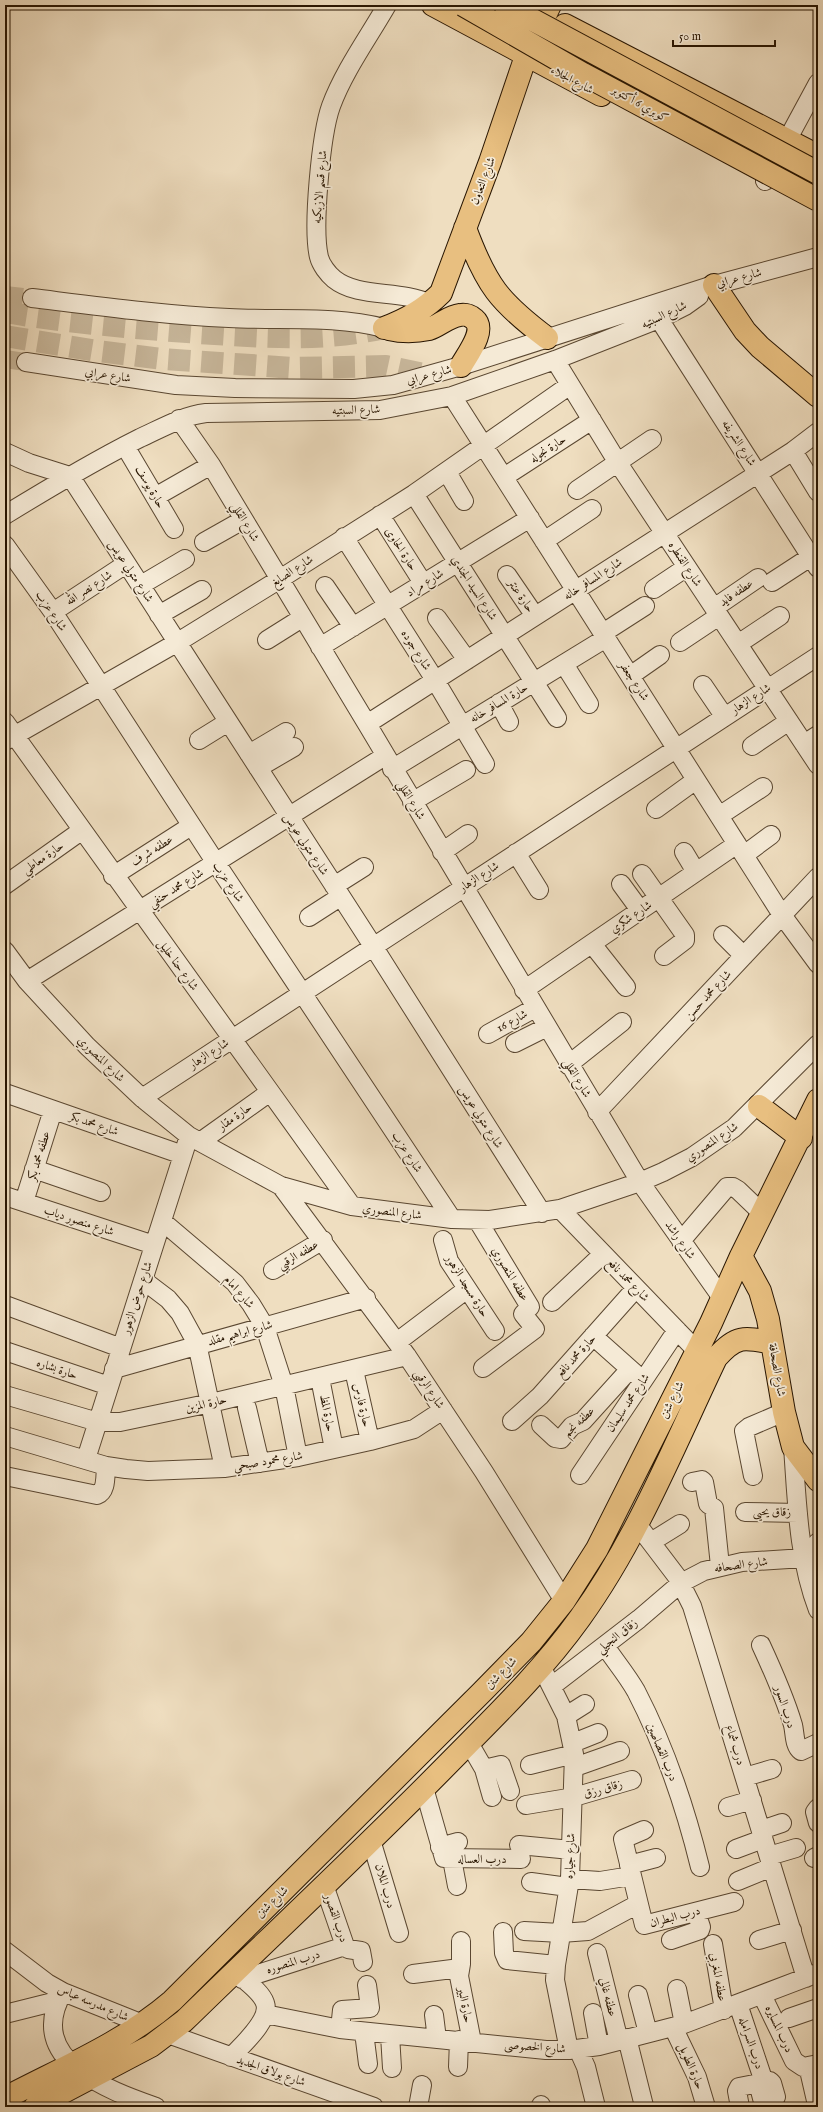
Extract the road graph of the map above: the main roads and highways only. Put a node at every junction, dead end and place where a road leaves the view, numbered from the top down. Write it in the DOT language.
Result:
graph roads {
  1 [pos="433,5"];
  2 [pos="463,5"];
  3 [pos="505,5"];
  4 [pos="540,8"];
  5 [pos="526,56"];
  6 [pos="818,156"];
  7 [pos="818,173"];
  8 [pos="818,200"];
  9 [pos="818,210"];
  10 [pos="465,228"];
  11 [pos="711,286"];
  12 [pos="547,338"];
  13 [pos="461,366"];
  14 [pos="818,396"];
  15 [pos="818,1100"];
  16 [pos="759,1106"];
  17 [pos="801,1138"];
  18 [pos="741,1256"];
  19 [pos="711,1323"];
  20 [pos="736,1340"];
  21 [pos="772,1343"];
  22 [pos="818,1480"];
  23 [pos="482,1692"];
  24 [pos="500,1710"];
  25 [pos="288,1887"];
  26 [pos="304,1904"];
  27 [pos="5,2098"];
  28 [pos="35,2107"];
  1 -- 5 [label="main road, شارع الجلاء"];
  2 -- 8 [label="main road, كوبري 6 أكتوبر, bridge"];
  3 -- 7 [label="main road, كوبري 6 أكتوبر, bridge"];
  4 -- 5 [label="main road, شارع التعاون"];
  4 -- 6 [label="main road"];
  5 -- 9 [label="main road, شارع الجلاء"];
  5 -- 10 [label="main road, شارع التعاون"];
  10 -- 12 [label="main road"];
  10 -- 13 [label="main road, شارع التعاون"];
  11 -- 14 [label="main road"];
  15 -- 17 [label="main road, شارع شنن"];
  16 -- 17 [label="main road"];
  17 -- 18 [label="main road, شارع شنن"];
  18 -- 19 [label="main road, شارع شنن"];
  18 -- 21 [label="main road, شارع الصحافة"];
  19 -- 20 [label="main road"];
  19 -- 23 [label="main road, شارع شنن"];
  20 -- 21 [label="main road"];
  20 -- 24 [label="main road, شارع شنن"];
  21 -- 22 [label="main road, شارع الصحافة"];
  23 -- 24 [label="main road"];
  23 -- 25 [label="main road, شارع شنن"];
  24 -- 26 [label="main road, شارع شنن"];
  25 -- 26 [label="main road"];
  25 -- 27 [label="main road, شارع شنن"];
  26 -- 28 [label="main road, شارع شنن"];
}
